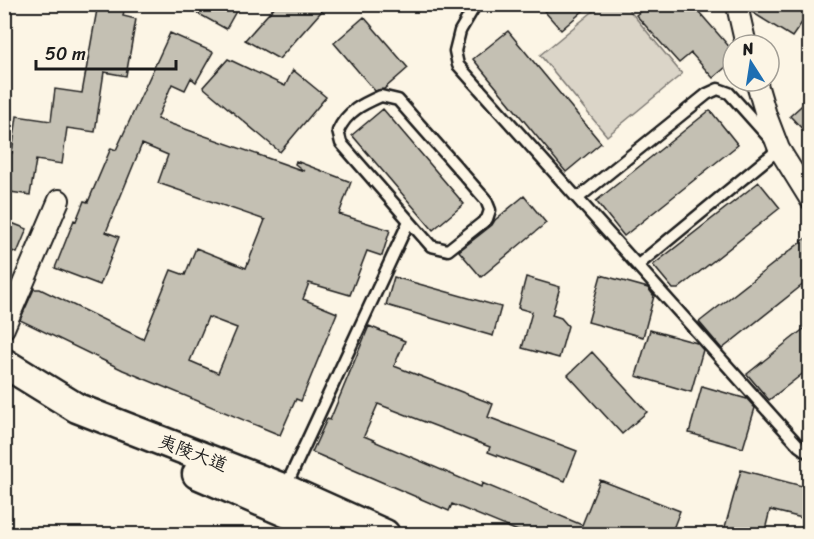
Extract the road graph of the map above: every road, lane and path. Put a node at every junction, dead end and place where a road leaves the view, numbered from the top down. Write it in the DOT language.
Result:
graph roads {
  1 [pos="476,4"];
  2 [pos="740,4"];
  3 [pos="743,33"];
  4 [pos="760,93"];
  5 [pos="779,149"];
  6 [pos="578,198"];
  7 [pos="810,199"];
  8 [pos="59,200"];
  9 [pos="409,221"];
  10 [pos="638,265"];
  11 [pos="4,328"];
  12 [pos="4,363"];
  13 [pos="4,379"];
  14 [pos="810,454"];
  15 [pos="285,489"];
  16 [pos="336,534"];
  17 [pos="385,534"];
  1 -- 6 [label="lane"];
  2 -- 3 [label="street"];
  4 -- 5 [label="street"];
  5 -- 6 [label="lane"];
  5 -- 7 [label="street"];
  5 -- 10 [label="lane"];
  6 -- 10 [label="lane"];
  8 -- 11 [label="street"];
  9 -- 9 [label="lane"];
  9 -- 15 [label="lane"];
  10 -- 14 [label="lane"];
  12 -- 15 [label="main road, 夷陵大道"];
  13 -- 16 [label="main road, 夷陵大道"];
  15 -- 17 [label="main road, 夷陵大道"];
}
